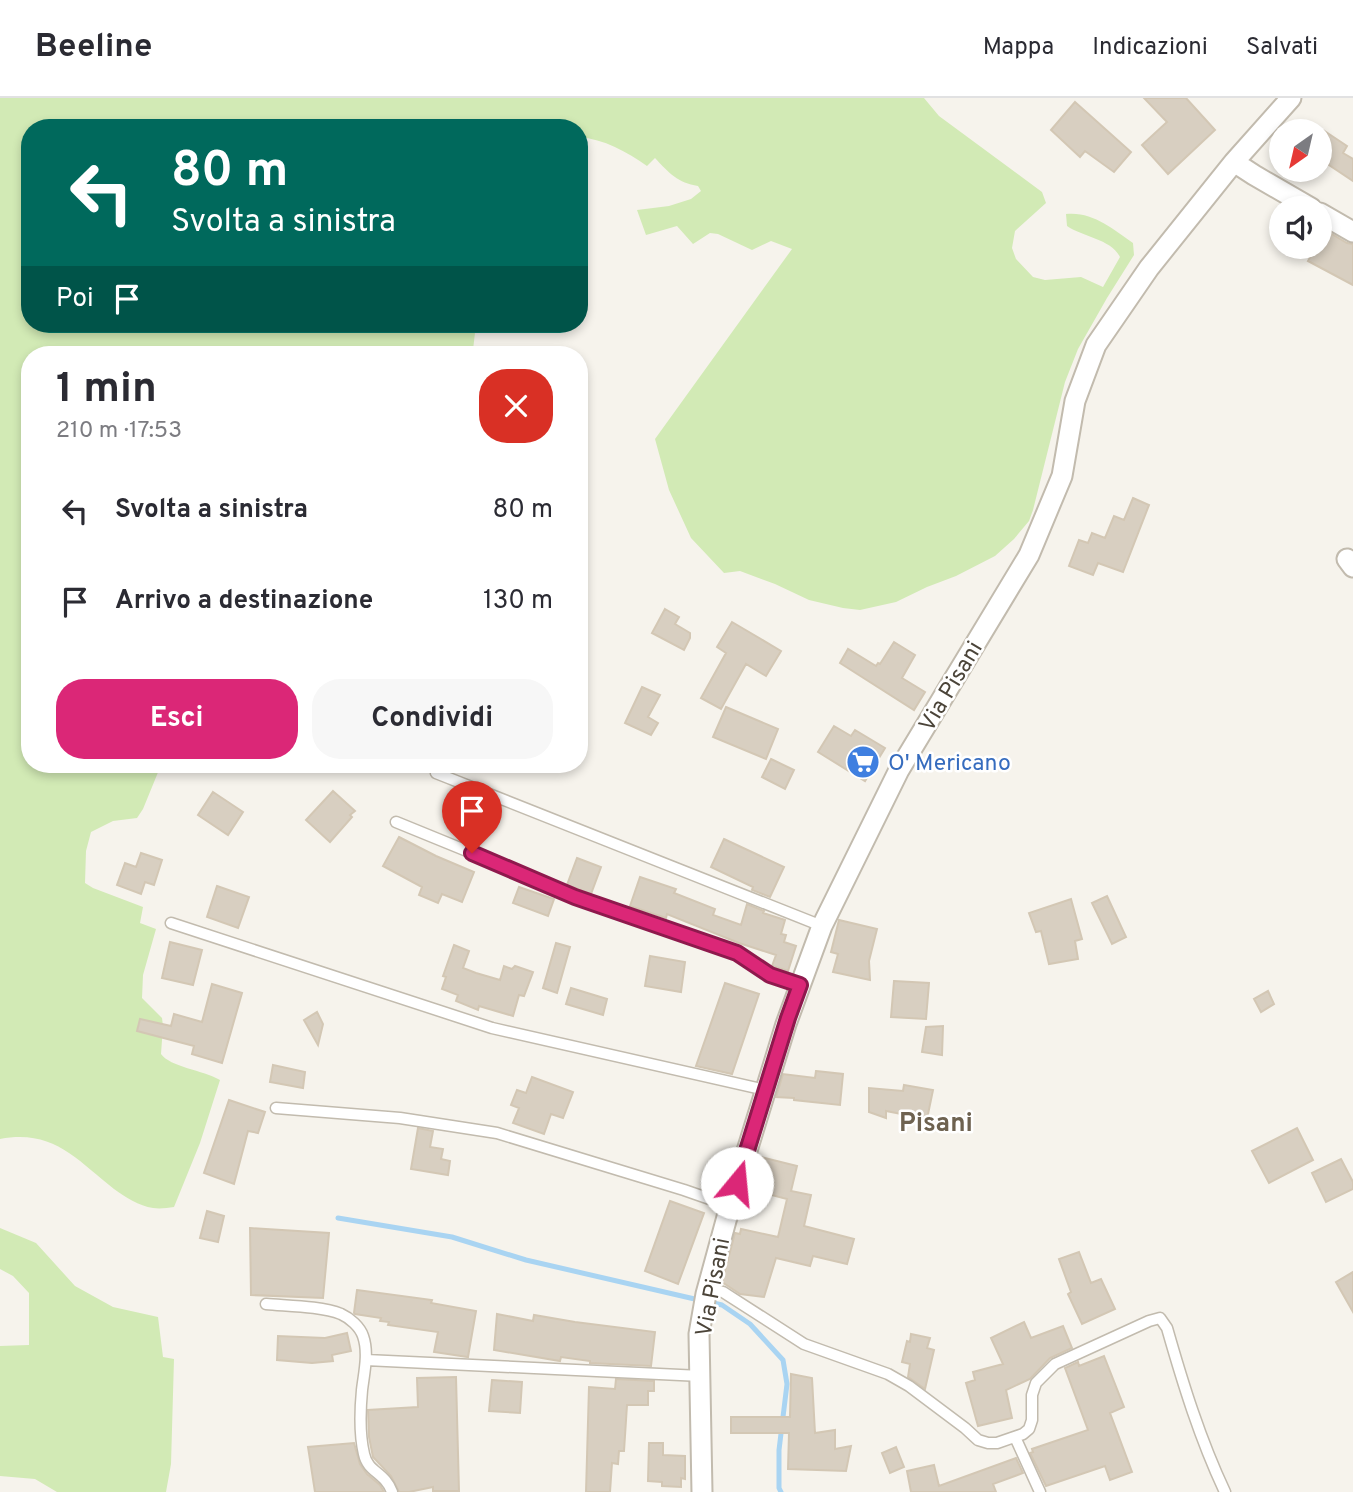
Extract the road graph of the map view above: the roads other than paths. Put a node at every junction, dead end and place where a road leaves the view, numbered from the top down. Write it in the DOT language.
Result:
graph roads {
  1 [pos="1292,98"];
  2 [pos="1234,162"];
  3 [pos="1290,196"];
  4 [pos="1332,220"];
  5 [pos="1353,232"];
  6 [pos="436,773"];
  7 [pos="396,822"];
  8 [pos="171,923"];
  9 [pos="822,926"];
  10 [pos="800,985"];
  11 [pos="766,1090"];
  12 [pos="276,1108"];
  13 [pos="730,1206"];
  14 [pos="707,1291"];
  15 [pos="265,1304"];
  16 [pos="366,1360"];
  17 [pos="701,1376"];
  18 [pos="1015,1437"];
  19 [pos="392,1492"];
  20 [pos="702,1492"];
  21 [pos="1040,1492"];
  22 [pos="1225,1492"];
  1 -- 2 [label="street, Via Pisani"];
  2 -- 3 [label="street"];
  2 -- 9 [label="street, Via Pisani"];
  4 -- 5 [label="street"];
  6 -- 9 [label="lane"];
  7 -- 10 [label="lane"];
  8 -- 11 [label="lane"];
  9 -- 10 [label="street, Via Pisani"];
  10 -- 11 [label="street, Via Pisani"];
  11 -- 13 [label="street, Via Pisani"];
  12 -- 13 [label="lane"];
  13 -- 14 [label="street, Via Pisani"];
  14 -- 17 [label="street, Via Pisani"];
  14 -- 18 [label="lane"];
  15 -- 16 [label="lane"];
  16 -- 17 [label="lane"];
  16 -- 19 [label="lane"];
  17 -- 20 [label="street, Via Pisani"];
  18 -- 21 [label="lane"];
  18 -- 22 [label="lane"];
}
